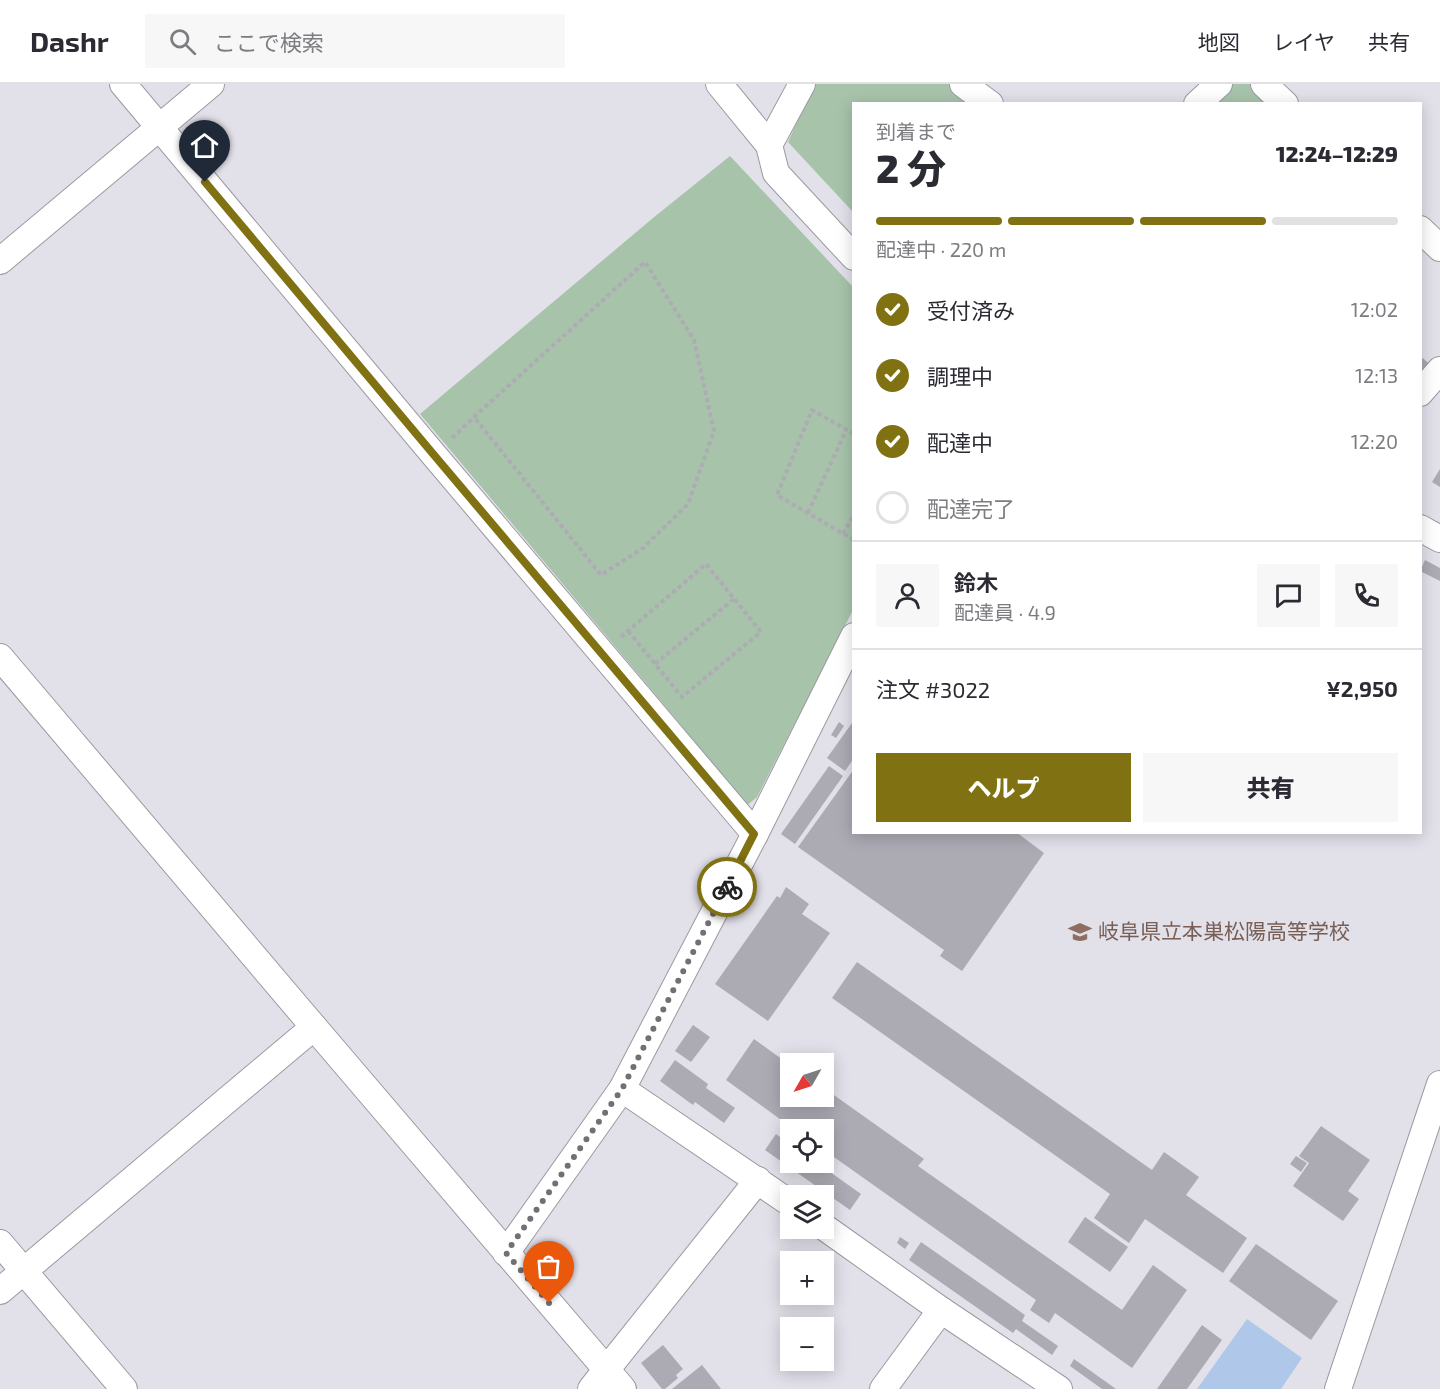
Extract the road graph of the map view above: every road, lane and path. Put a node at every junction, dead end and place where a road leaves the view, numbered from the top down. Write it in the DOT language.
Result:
graph roads {
  1 [pos="123,84"];
  2 [pos="211,84"];
  3 [pos="719,84"];
  4 [pos="802,84"];
  5 [pos="963,84"];
  6 [pos="1219,84"];
  7 [pos="1264,84"];
  8 [pos="987,102"];
  9 [pos="1199,102"];
  10 [pos="1283,102"];
  11 [pos="160,128"];
  12 [pos="769,145"];
  13 [pos="1422,231"];
  14 [pos="1440,248"];
  15 [pos="852,255"];
  16 [pos="0,261"];
  17 [pos="1440,370"];
  18 [pos="1422,391"];
  19 [pos="474,417"];
  20 [pos="846,430"];
  21 [pos="852,433"];
  22 [pos="434,455"];
  23 [pos="808,513"];
  24 [pos="852,518"];
  25 [pos="1422,529"];
  26 [pos="843,534"];
  27 [pos="852,539"];
  28 [pos="1440,539"];
  29 [pos="734,599"];
  30 [pos="628,631"];
  31 [pos="852,640"];
  32 [pos="602,654"];
  33 [pos="0,657"];
  34 [pos="655,664"];
  35 [pos="754,834"];
  36 [pos="314,1027"];
  37 [pos="1440,1084"];
  38 [pos="622,1089"];
  39 [pos="758,1180"];
  40 [pos="780,1196"];
  41 [pos="834,1234"];
  42 [pos="0,1243"];
  43 [pos="506,1253"];
  44 [pos="24,1271"];
  45 [pos="0,1291"];
  46 [pos="941,1310"];
  47 [pos="607,1383"];
  48 [pos="124,1389"];
  49 [pos="883,1389"];
  50 [pos="1059,1389"];
  51 [pos="1338,1389"];
  1 -- 11 [label="street"];
  2 -- 11 [label="street"];
  3 -- 12 [label="street"];
  4 -- 12 [label="street"];
  5 -- 8 [label="street"];
  6 -- 9 [label="street"];
  7 -- 10 [label="street"];
  11 -- 16 [label="street"];
  11 -- 22 [label="street"];
  12 -- 15 [label="street"];
  13 -- 14 [label="street"];
  17 -- 18 [label="street"];
  19 -- 19 [label="path"];
  19 -- 22 [label="path"];
  20 -- 21 [label="path"];
  20 -- 23 [label="path"];
  20 -- 23 [label="path"];
  22 -- 32 [label="street"];
  23 -- 26 [label="path"];
  24 -- 26 [label="path"];
  25 -- 28 [label="street"];
  26 -- 27 [label="path"];
  29 -- 30 [label="path"];
  29 -- 34 [label="path"];
  29 -- 34 [label="path"];
  30 -- 32 [label="path"];
  30 -- 34 [label="path"];
  31 -- 35 [label="street"];
  32 -- 35 [label="street"];
  33 -- 36 [label="street"];
  35 -- 38 [label="street"];
  36 -- 43 [label="street"];
  36 -- 44 [label="street"];
  37 -- 51 [label="street"];
  38 -- 39 [label="street"];
  38 -- 43 [label="street"];
  39 -- 40 [label="street"];
  39 -- 47 [label="street"];
  41 -- 46 [label="street"];
  42 -- 44 [label="street"];
  43 -- 47 [label="street"];
  44 -- 45 [label="street"];
  44 -- 48 [label="street"];
  46 -- 49 [label="street"];
  46 -- 50 [label="street"];
}
